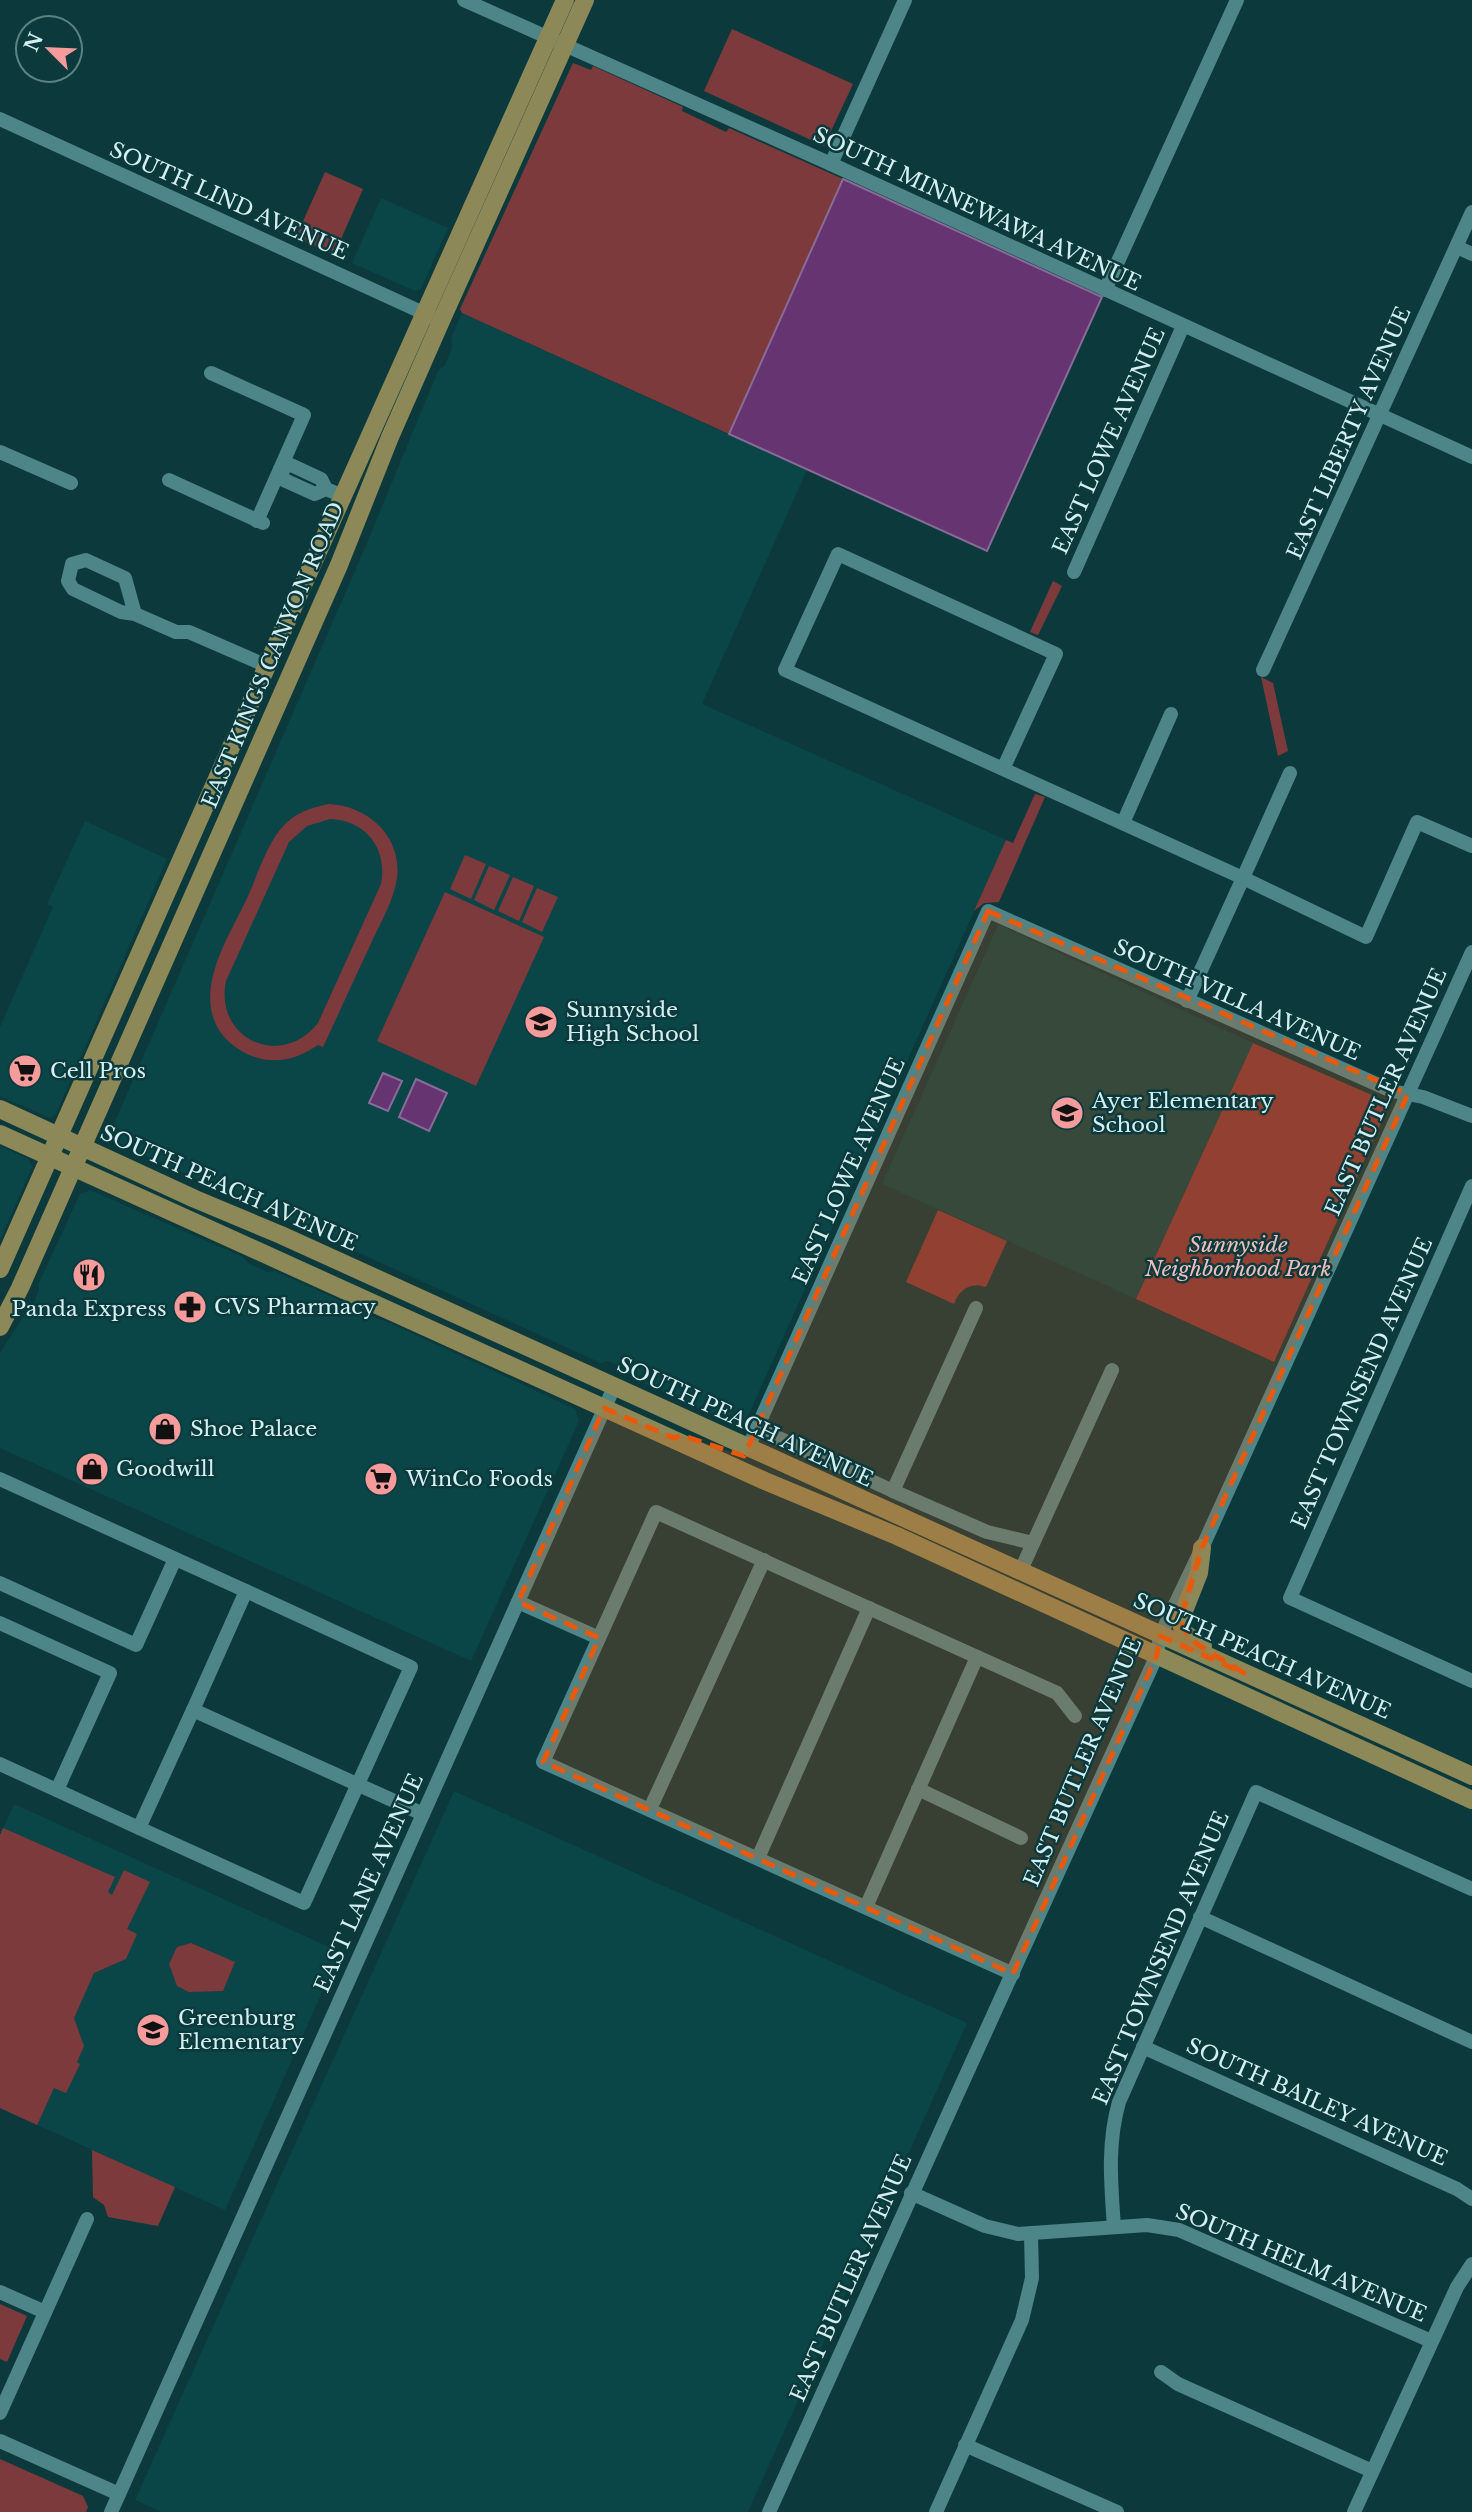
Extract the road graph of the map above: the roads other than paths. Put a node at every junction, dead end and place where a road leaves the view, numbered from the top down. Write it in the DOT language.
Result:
graph roads {
  1 [pos="464,0"];
  2 [pos="565,0"];
  3 [pos="585,0"];
  4 [pos="905,0"];
  5 [pos="1237,0"];
  6 [pos="556,42"];
  7 [pos="0,119"];
  8 [pos="831,164"];
  9 [pos="1472,212"];
  10 [pos="1457,247"];
  11 [pos="1472,254"];
  12 [pos="1105,290"];
  13 [pos="433,317"];
  14 [pos="1183,327"];
  15 [pos="211,373"];
  16 [pos="1380,415"];
  17 [pos="0,452"];
  18 [pos="1472,457"];
  19 [pos="280,469"];
  20 [pos="169,480"];
  21 [pos="71,483"];
  22 [pos="335,493"];
  23 [pos="1074,572"];
  24 [pos="135,614"];
  25 [pos="267,666"];
  26 [pos="1264,670"];
  27 [pos="1171,714"];
  28 [pos="1003,769"];
  29 [pos="1290,773"];
  30 [pos="1122,822"];
  31 [pos="1472,846"];
  32 [pos="1243,878"];
  33 [pos="988,911"];
  34 [pos="1472,952"];
  35 [pos="1187,1001"];
  36 [pos="1408,1094"];
  37 [pos="0,1109"];
  38 [pos="1472,1116"];
  39 [pos="0,1134"];
  40 [pos="60,1137"];
  41 [pos="83,1148"];
  42 [pos="51,1157"];
  43 [pos="74,1168"];
  44 [pos="1472,1186"];
  45 [pos="264,1254"];
  46 [pos="0,1269"];
  47 [pos="391,1286"];
  48 [pos="381,1307"];
  49 [pos="976,1308"];
  50 [pos="0,1327"];
  51 [pos="509,1339"];
  52 [pos="1112,1370"];
  53 [pos="614,1387"];
  54 [pos="604,1408"];
  55 [pos="757,1428"];
  56 [pos="674,1438"];
  57 [pos="748,1448"];
  58 [pos="0,1479"];
  59 [pos="893,1492"];
  60 [pos="1033,1543"];
  61 [pos="1202,1548"];
  62 [pos="175,1559"];
  63 [pos="764,1560"];
  64 [pos="1020,1572"];
  65 [pos="0,1583"];
  66 [pos="246,1591"];
  67 [pos="518,1602"];
  68 [pos="869,1608"];
  69 [pos="0,1623"];
  70 [pos="1160,1636"];
  71 [pos="599,1638"];
  72 [pos="1157,1654"];
  73 [pos="977,1657"];
  74 [pos="1244,1673"];
  75 [pos="1472,1681"];
  76 [pos="193,1710"];
  77 [pos="1075,1716"];
  78 [pos="0,1764"];
  79 [pos="1472,1776"];
  80 [pos="358,1784"];
  81 [pos="918,1789"];
  82 [pos="57,1790"];
  83 [pos="1472,1800"];
  84 [pos="650,1809"];
  85 [pos="423,1814"];
  86 [pos="139,1828"];
  87 [pos="1021,1838"];
  88 [pos="758,1858"];
  89 [pos="1472,1889"];
  90 [pos="866,1907"];
  91 [pos="1200,1917"];
  92 [pos="1013,1974"];
  93 [pos="1472,2042"];
  94 [pos="1143,2047"];
  95 [pos="911,2193"];
  96 [pos="1472,2199"];
  97 [pos="87,2219"];
  98 [pos="1114,2227"];
  99 [pos="1031,2235"];
  100 [pos="1472,2264"];
  101 [pos="0,2292"];
  102 [pos="45,2312"];
  103 [pos="1431,2341"];
  104 [pos="1161,2372"];
  105 [pos="0,2413"];
  106 [pos="0,2441"];
  107 [pos="965,2445"];
  108 [pos="1373,2471"];
  109 [pos="119,2494"];
  110 [pos="111,2512"];
  111 [pos="769,2512"];
  112 [pos="936,2512"];
  113 [pos="1117,2512"];
  114 [pos="1354,2512"];
  1 -- 6 [label="street, SOUTH MINNEWAWA AVENUE"];
  2 -- 6 [label="main road, EAST KINGS CANYON ROAD"];
  3 -- 6 [label="main road, EAST KINGS CANYON ROAD"];
  4 -- 8 [label="street"];
  5 -- 12 [label="street"];
  6 -- 8 [label="street, SOUTH MINNEWAWA AVENUE"];
  6 -- 13 [label="main road, EAST KINGS CANYON ROAD"];
  7 -- 13 [label="street, SOUTH LIND AVENUE"];
  8 -- 12 [label="street, SOUTH MINNEWAWA AVENUE"];
  9 -- 10 [label="street, EAST LIBERTY AVENUE"];
  10 -- 11 [label="street"];
  10 -- 16 [label="street, EAST LIBERTY AVENUE"];
  12 -- 14 [label="street, SOUTH MINNEWAWA AVENUE"];
  13 -- 22 [label="main road, EAST KINGS CANYON ROAD"];
  13 -- 41 [label="main road, EAST KINGS CANYON ROAD"];
  14 -- 16 [label="street, SOUTH MINNEWAWA AVENUE"];
  14 -- 23 [label="street, EAST LOWE AVENUE"];
  15 -- 19 [label="street"];
  16 -- 18 [label="street, SOUTH MINNEWAWA AVENUE"];
  16 -- 26 [label="street, EAST LIBERTY AVENUE"];
  17 -- 21 [label="street"];
  19 -- 20 [label="street"];
  19 -- 22 [label="street"];
  22 -- 25 [label="main road, EAST KINGS CANYON ROAD"];
  24 -- 24 [label="street"];
  24 -- 25 [label="street"];
  25 -- 40 [label="main road, EAST KINGS CANYON ROAD"];
  27 -- 30 [label="street"];
  28 -- 28 [label="street"];
  28 -- 30 [label="street"];
  29 -- 32 [label="street"];
  30 -- 32 [label="street"];
  31 -- 32 [label="street"];
  32 -- 35 [label="street"];
  33 -- 35 [label="street, SOUTH VILLA AVENUE"];
  33 -- 55 [label="street, EAST LOWE AVENUE"];
  34 -- 36 [label="street, EAST BUTLER AVENUE"];
  35 -- 36 [label="street, SOUTH VILLA AVENUE"];
  36 -- 38 [label="street, SOUTH VILLA AVENUE"];
  36 -- 61 [label="street, EAST BUTLER AVENUE"];
  37 -- 40 [label="main road, SOUTH PEACH AVENUE"];
  39 -- 42 [label="main road, SOUTH PEACH AVENUE"];
  40 -- 41 [label="main road, SOUTH PEACH AVENUE"];
  40 -- 42 [label="main road, EAST KINGS CANYON ROAD"];
  41 -- 43 [label="main road, EAST KINGS CANYON ROAD"];
  41 -- 47 [label="main road, SOUTH PEACH AVENUE"];
  42 -- 43 [label="main road, SOUTH PEACH AVENUE"];
  42 -- 46 [label="main road, EAST KINGS CANYON ROAD"];
  43 -- 45 [label="main road, SOUTH PEACH AVENUE"];
  43 -- 50 [label="main road, EAST KINGS CANYON ROAD"];
  44 -- 75 [label="street, EAST TOWNSEND AVENUE"];
  45 -- 47 [label="main road"];
  45 -- 48 [label="main road, SOUTH PEACH AVENUE"];
  47 -- 51 [label="main road, SOUTH PEACH AVENUE"];
  48 -- 51 [label="main road"];
  48 -- 54 [label="main road, SOUTH PEACH AVENUE"];
  49 -- 59 [label="street"];
  51 -- 53 [label="main road, SOUTH PEACH AVENUE"];
  52 -- 60 [label="street"];
  53 -- 54 [label="street, EAST LANE AVENUE"];
  53 -- 57 [label="main road, SOUTH PEACH AVENUE"];
  54 -- 56 [label="main road, SOUTH PEACH AVENUE"];
  54 -- 67 [label="street, EAST LANE AVENUE"];
  55 -- 57 [label="street, EAST LOWE AVENUE"];
  55 -- 59 [label="street, SOUTH PEACH AVENUE"];
  56 -- 57 [label="main road"];
  56 -- 72 [label="main road, SOUTH PEACH AVENUE"];
  57 -- 64 [label="main road, SOUTH PEACH AVENUE"];
  58 -- 62 [label="street"];
  59 -- 60 [label="street, SOUTH PEACH AVENUE"];
  60 -- 64 [label="street"];
  61 -- 70 [label="street, EAST BUTLER AVENUE"];
  61 -- 74 [label="main road"];
  62 -- 65 [label="street"];
  62 -- 66 [label="street"];
  63 -- 68 [label="street"];
  63 -- 71 [label="street"];
  63 -- 84 [label="street"];
  64 -- 70 [label="main road, SOUTH PEACH AVENUE"];
  66 -- 76 [label="street"];
  66 -- 80 [label="street"];
  67 -- 71 [label="street"];
  67 -- 85 [label="street, EAST LANE AVENUE"];
  68 -- 73 [label="street"];
  68 -- 88 [label="street"];
  69 -- 82 [label="street"];
  70 -- 72 [label="street, EAST BUTLER AVENUE"];
  70 -- 74 [label="main road, SOUTH PEACH AVENUE"];
  71 -- 84 [label="street"];
  72 -- 83 [label="main road, SOUTH PEACH AVENUE"];
  72 -- 92 [label="street, EAST BUTLER AVENUE"];
  73 -- 77 [label="street"];
  73 -- 81 [label="street"];
  74 -- 79 [label="main road, SOUTH PEACH AVENUE"];
  76 -- 80 [label="street"];
  76 -- 86 [label="street"];
  78 -- 82 [label="street"];
  80 -- 85 [label="street"];
  80 -- 86 [label="street"];
  81 -- 87 [label="street"];
  81 -- 90 [label="street"];
  82 -- 86 [label="street"];
  84 -- 88 [label="street"];
  85 -- 109 [label="street, EAST LANE AVENUE"];
  88 -- 90 [label="street"];
  89 -- 91 [label="street, EAST TOWNSEND AVENUE"];
  90 -- 92 [label="street"];
  91 -- 93 [label="street"];
  91 -- 94 [label="street, EAST TOWNSEND AVENUE"];
  92 -- 95 [label="street, EAST BUTLER AVENUE"];
  94 -- 96 [label="street, SOUTH BAILEY AVENUE"];
  94 -- 98 [label="street, EAST TOWNSEND AVENUE"];
  95 -- 99 [label="street, SOUTH HELM AVENUE"];
  95 -- 111 [label="street, EAST BUTLER AVENUE"];
  97 -- 102 [label="street"];
  98 -- 99 [label="street, SOUTH HELM AVENUE"];
  98 -- 103 [label="street, SOUTH HELM AVENUE"];
  99 -- 107 [label="street"];
  100 -- 103 [label="street"];
  101 -- 102 [label="street"];
  102 -- 105 [label="street"];
  103 -- 108 [label="street"];
  104 -- 108 [label="street"];
  106 -- 109 [label="street"];
  107 -- 112 [label="street"];
  107 -- 113 [label="street"];
  108 -- 114 [label="street"];
  109 -- 110 [label="street, EAST LANE AVENUE"];
}
